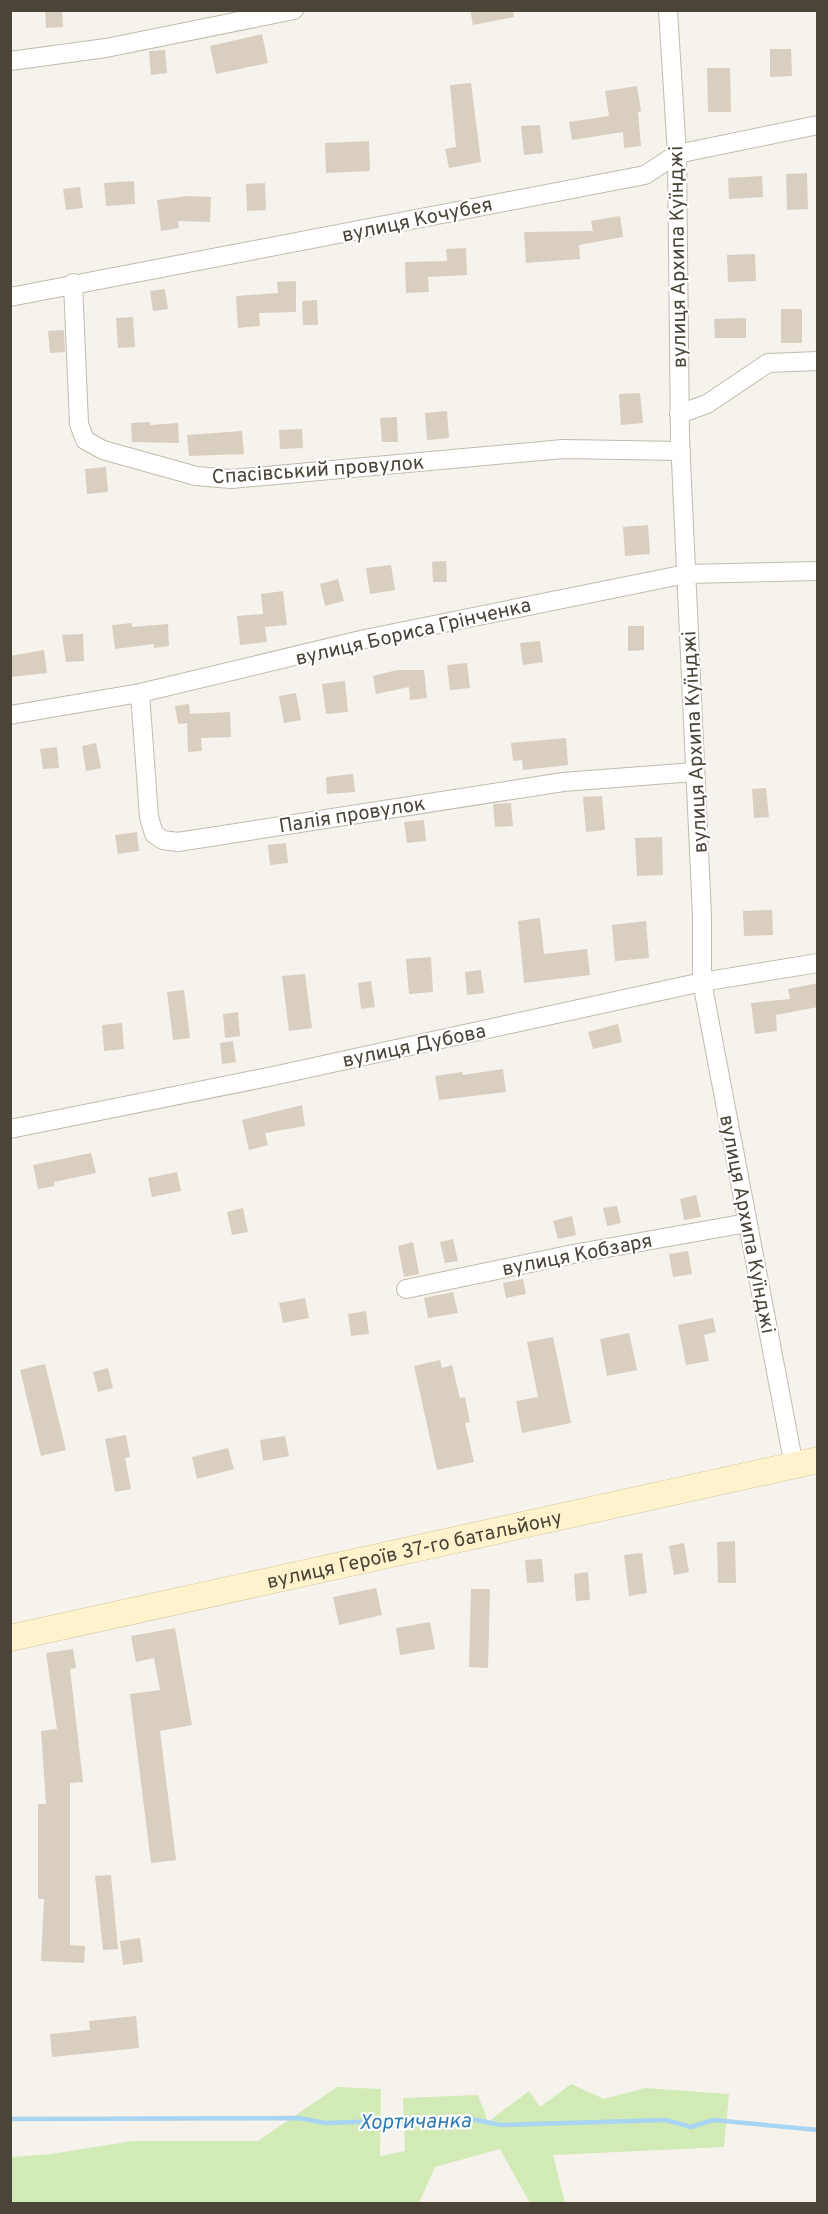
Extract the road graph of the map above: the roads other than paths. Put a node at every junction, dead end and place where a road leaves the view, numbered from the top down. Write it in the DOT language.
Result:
graph roads {
  1 [pos="294,10"];
  2 [pos="668,10"];
  3 [pos="10,61"];
  4 [pos="818,125"];
  5 [pos="677,154"];
  6 [pos="73,283"];
  7 [pos="10,297"];
  8 [pos="818,362"];
  9 [pos="679,414"];
  10 [pos="681,451"];
  11 [pos="818,571"];
  12 [pos="686,574"];
  13 [pos="140,693"];
  14 [pos="10,716"];
  15 [pos="694,772"];
  16 [pos="818,963"];
  17 [pos="702,982"];
  18 [pos="10,1129"];
  19 [pos="747,1223"];
  20 [pos="406,1289"];
  21 [pos="806,1463"];
  22 [pos="10,1638"];
  1 -- 3 [label="street"];
  2 -- 5 [label="street, вулиця Архипа Куїнджі"];
  4 -- 5 [label="street, вулиця Кочубея"];
  5 -- 6 [label="street, вулиця Кочубея"];
  5 -- 9 [label="street, вулиця Архипа Куїнджі"];
  6 -- 7 [label="street, вулиця Кочубея"];
  6 -- 10 [label="street, Спасівський провулок"];
  8 -- 9 [label="street"];
  9 -- 10 [label="street, вулиця Архипа Куїнджі"];
  10 -- 12 [label="street, вулиця Архипа Куїнджі"];
  11 -- 12 [label="street, вулиця Бориса Грінченка"];
  12 -- 13 [label="street, вулиця Бориса Грінченка"];
  12 -- 15 [label="street, вулиця Архипа Куїнджі"];
  13 -- 14 [label="street, вулиця Бориса Грінченка"];
  13 -- 15 [label="street, Палія провулок"];
  15 -- 17 [label="street, вулиця Архипа Куїнджі"];
  16 -- 17 [label="street, вулиця Дубова"];
  17 -- 18 [label="street, вулиця Дубова"];
  17 -- 19 [label="street, вулиця Архипа Куїнджі"];
  19 -- 20 [label="street, вулиця Кобзаря"];
  19 -- 21 [label="street, вулиця Архипа Куїнджі"];
  21 -- 22 [label="street, вулиця Героїв 37-го батальйону"];
}
